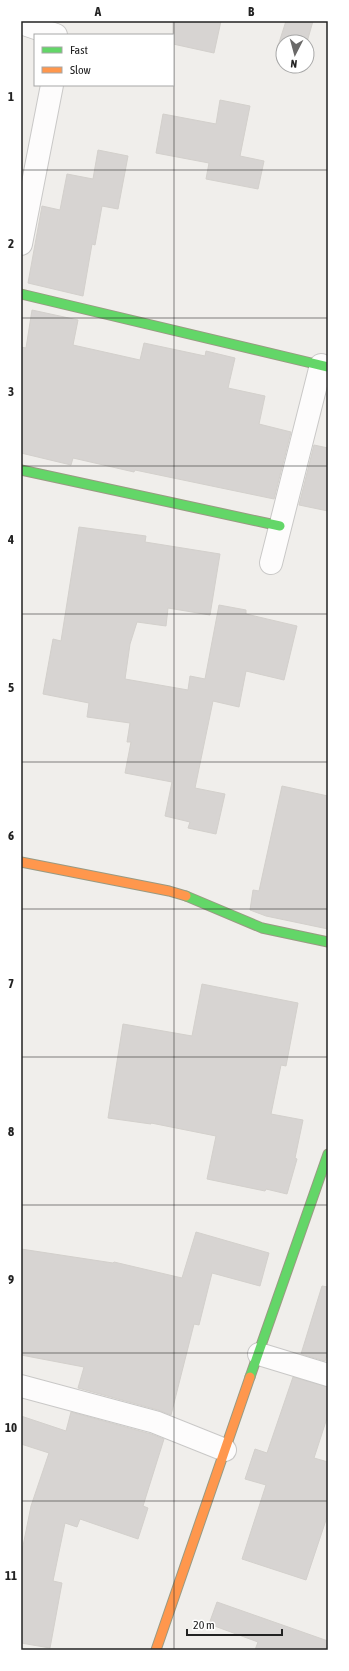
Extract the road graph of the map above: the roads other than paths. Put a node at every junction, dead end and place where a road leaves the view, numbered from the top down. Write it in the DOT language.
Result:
graph roads {
  1 [pos="64,21"];
  2 [pos="21,23"];
  3 [pos="53,34"];
  4 [pos="61,34"];
  5 [pos="52,86"];
  6 [pos="29,167"];
  7 [pos="21,244"];
  8 [pos="21,294"];
  9 [pos="324,366"];
  10 [pos="21,470"];
  11 [pos="280,526"];
  12 [pos="271,563"];
  13 [pos="21,862"];
  14 [pos="328,942"];
  15 [pos="328,1154"];
  16 [pos="259,1354"];
  17 [pos="328,1375"];
  18 [pos="21,1386"];
  19 [pos="225,1450"];
  20 [pos="156,1650"];
  1 -- 4 [label="street"];
  2 -- 3 [label="street"];
  5 -- 6 [label="street"];
  6 -- 7 [label="street"];
  8 -- 9 [label="street"];
  9 -- 11 [label="street"];
  10 -- 11 [label="street"];
  11 -- 12 [label="street"];
  13 -- 14 [label="street"];
  15 -- 16 [label="street"];
  16 -- 17 [label="street"];
  16 -- 19 [label="street"];
  18 -- 19 [label="street"];
  19 -- 20 [label="street"];
}
